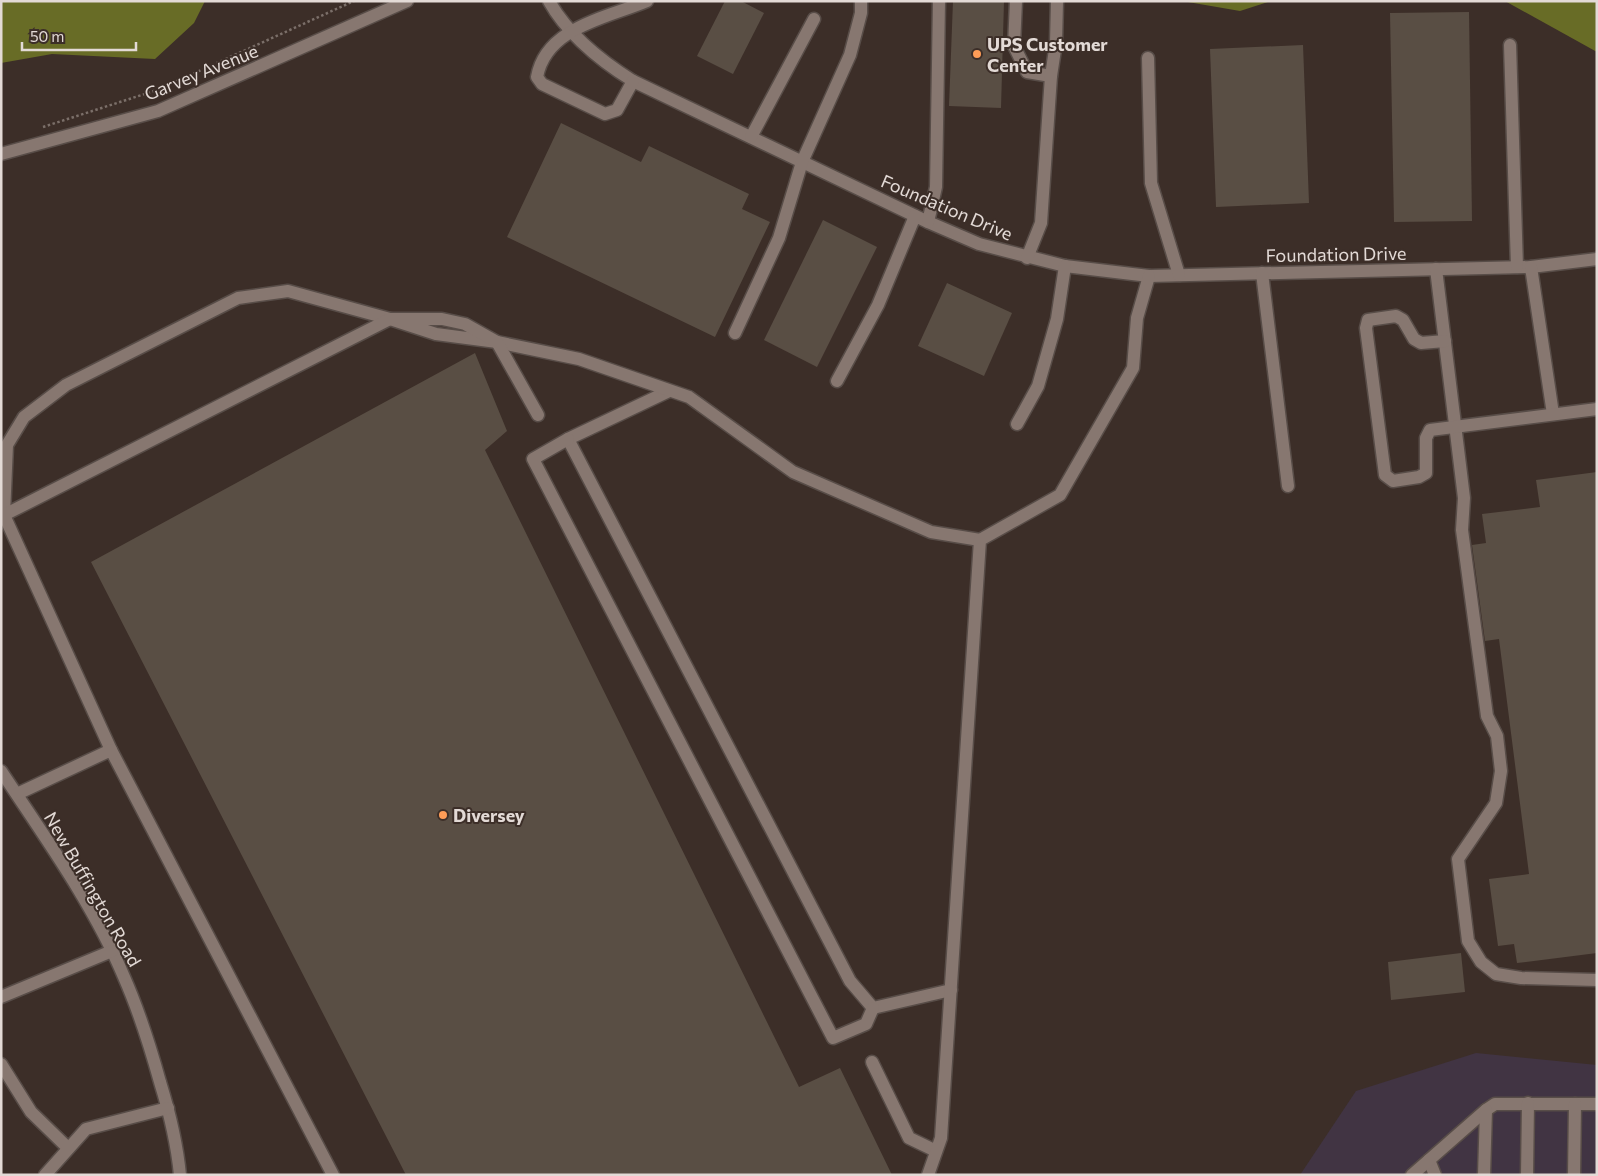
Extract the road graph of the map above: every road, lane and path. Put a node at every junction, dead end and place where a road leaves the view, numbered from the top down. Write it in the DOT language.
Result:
graph roads {
  1 [pos="354,1"];
  2 [pos="407,1"];
  3 [pos="549,1"];
  4 [pos="647,1"];
  5 [pos="861,1"];
  6 [pos="939,1"];
  7 [pos="1016,1"];
  8 [pos="1057,1"];
  9 [pos="814,19"];
  10 [pos="571,30"];
  11 [pos="1510,44"];
  12 [pos="1148,58"];
  13 [pos="1051,76"];
  14 [pos="633,81"];
  15 [pos="35,129"];
  16 [pos="751,137"];
  17 [pos="1,154"];
  18 [pos="802,162"];
  19 [pos="915,216"];
  20 [pos="928,222"];
  21 [pos="1028,258"];
  22 [pos="1597,259"];
  23 [pos="1065,266"];
  24 [pos="1517,267"];
  25 [pos="1531,267"];
  26 [pos="1436,269"];
  27 [pos="1262,273"];
  28 [pos="1179,275"];
  29 [pos="1149,276"];
  30 [pos="390,319"];
  31 [pos="735,333"];
  32 [pos="1445,340"];
  33 [pos="496,342"];
  34 [pos="837,381"];
  35 [pos="669,391"];
  36 [pos="1597,409"];
  37 [pos="1553,414"];
  38 [pos="538,415"];
  39 [pos="1017,424"];
  40 [pos="1455,426"];
  41 [pos="568,439"];
  42 [pos="1288,486"];
  43 [pos="4,515"];
  44 [pos="980,540"];
  45 [pos="112,750"];
  46 [pos="1,771"];
  47 [pos="17,794"];
  48 [pos="112,951"];
  49 [pos="1597,980"];
  50 [pos="950,990"];
  51 [pos="1,997"];
  52 [pos="873,1008"];
  53 [pos="872,1062"];
  54 [pos="1,1064"];
  55 [pos="1528,1103"];
  56 [pos="1575,1104"];
  57 [pos="1597,1104"];
  58 [pos="168,1108"];
  59 [pos="1486,1110"];
  60 [pos="68,1148"];
  61 [pos="936,1151"];
  62 [pos="1429,1160"];
  63 [pos="45,1175"];
  64 [pos="180,1175"];
  65 [pos="333,1175"];
  66 [pos="928,1175"];
  67 [pos="1412,1175"];
  68 [pos="1435,1175"];
  69 [pos="1484,1175"];
  70 [pos="1527,1175"];
  71 [pos="1574,1175"];
  1 -- 15 [label="path"];
  2 -- 17 [label="street, Garvey Avenue"];
  3 -- 10 [label="street, Foundation Drive"];
  4 -- 10 [label="street"];
  5 -- 18 [label="street"];
  6 -- 20 [label="street"];
  7 -- 13 [label="street"];
  8 -- 13 [label="street"];
  9 -- 16 [label="street"];
  10 -- 14 [label="street, Foundation Drive"];
  10 -- 14 [label="street"];
  11 -- 24 [label="street"];
  12 -- 28 [label="street"];
  13 -- 21 [label="street"];
  14 -- 16 [label="street, Foundation Drive"];
  16 -- 18 [label="street, Foundation Drive"];
  18 -- 19 [label="street, Foundation Drive"];
  18 -- 31 [label="street"];
  19 -- 20 [label="street, Foundation Drive"];
  19 -- 34 [label="street"];
  20 -- 21 [label="street, Foundation Drive"];
  21 -- 23 [label="street, Foundation Drive"];
  22 -- 25 [label="street, Foundation Drive"];
  23 -- 29 [label="street, Foundation Drive"];
  23 -- 39 [label="street"];
  24 -- 25 [label="street, Foundation Drive"];
  24 -- 26 [label="street, Foundation Drive"];
  25 -- 37 [label="street"];
  26 -- 27 [label="street, Foundation Drive"];
  26 -- 32 [label="street"];
  27 -- 28 [label="street, Foundation Drive"];
  27 -- 42 [label="street"];
  28 -- 29 [label="street, Foundation Drive"];
  29 -- 44 [label="street"];
  30 -- 33 [label="street"];
  30 -- 43 [label="street"];
  30 -- 43 [label="street"];
  32 -- 40 [label="street"];
  32 -- 40 [label="street"];
  33 -- 35 [label="street"];
  33 -- 38 [label="street"];
  35 -- 41 [label="street"];
  35 -- 44 [label="street"];
  36 -- 37 [label="street"];
  37 -- 40 [label="street"];
  40 -- 49 [label="street"];
  41 -- 52 [label="street"];
  41 -- 52 [label="street"];
  43 -- 45 [label="street"];
  44 -- 50 [label="street"];
  45 -- 47 [label="street"];
  45 -- 65 [label="street"];
  46 -- 47 [label="street, New Buffington Road"];
  47 -- 48 [label="street, New Buffington Road"];
  48 -- 51 [label="street"];
  48 -- 58 [label="street, New Buffington Road"];
  50 -- 52 [label="street"];
  50 -- 61 [label="street"];
  53 -- 61 [label="street"];
  54 -- 60 [label="street"];
  55 -- 56 [label="street"];
  55 -- 59 [label="street"];
  55 -- 70 [label="street"];
  56 -- 57 [label="street"];
  56 -- 71 [label="street"];
  58 -- 60 [label="street"];
  58 -- 64 [label="street, New Buffington Road"];
  59 -- 62 [label="street"];
  59 -- 69 [label="street"];
  60 -- 63 [label="street"];
  61 -- 66 [label="street"];
  62 -- 67 [label="street"];
  62 -- 68 [label="street"];
}
